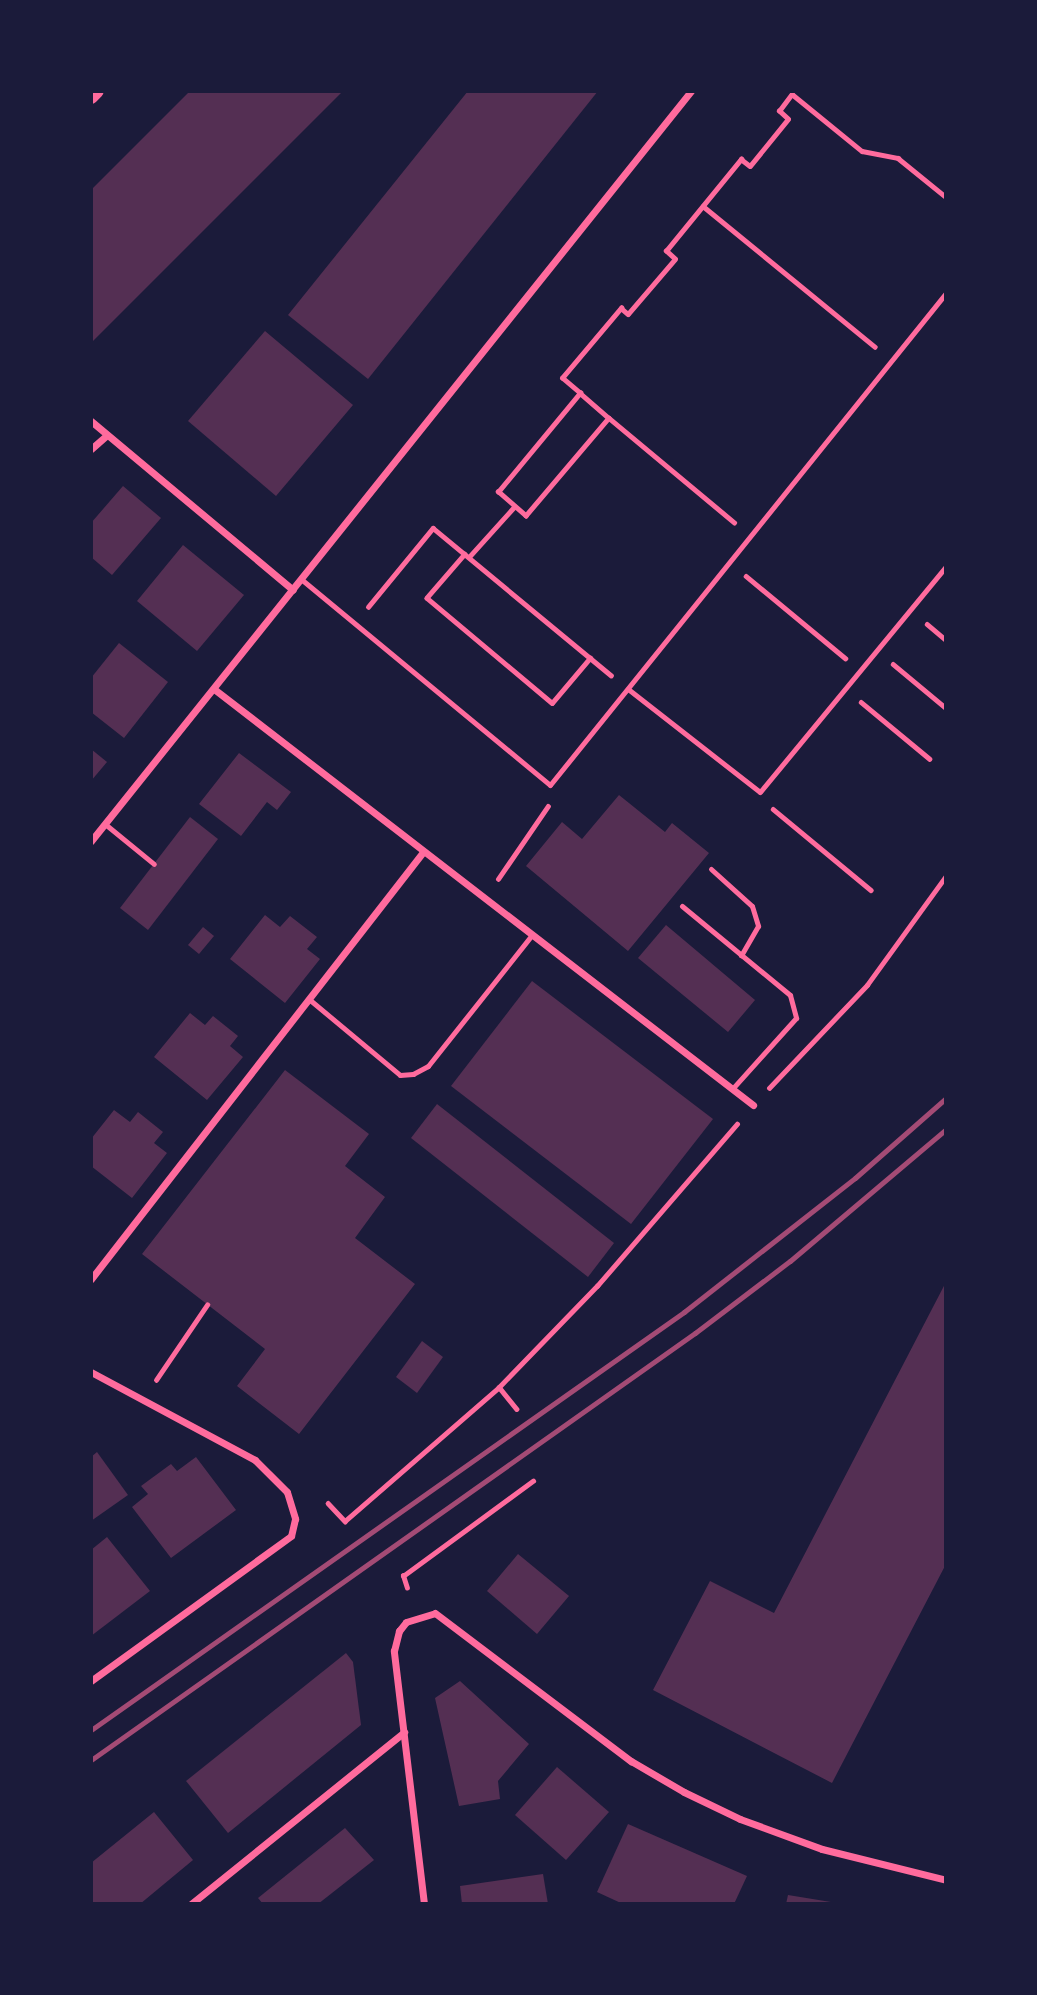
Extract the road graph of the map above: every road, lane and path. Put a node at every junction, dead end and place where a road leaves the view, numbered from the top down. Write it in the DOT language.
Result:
graph roads {
  1 [pos="97,91"];
  2 [pos="691,91"];
  3 [pos="91,97"];
  4 [pos="946,197"];
  5 [pos="703,205"];
  6 [pos="946,293"];
  7 [pos="892,360"];
  8 [pos="580,393"];
  9 [pos="609,418"];
  10 [pos="91,421"];
  11 [pos="107,435"];
  12 [pos="91,449"];
  13 [pos="514,507"];
  14 [pos="751,536"];
  15 [pos="467,555"];
  16 [pos="729,562"];
  17 [pos="946,566"];
  18 [pos="301,579"];
  19 [pos="293,590"];
  20 [pos="354,624"];
  21 [pos="876,650"];
  22 [pos="590,658"];
  23 [pos="859,670"];
  24 [pos="844,688"];
  25 [pos="214,689"];
  26 [pos="628,689"];
  27 [pos="946,708"];
  28 [pos="930,759"];
  29 [pos="550,785"];
  30 [pos="760,792"];
  31 [pos="105,824"];
  32 [pos="91,841"];
  33 [pos="423,852"];
  34 [pos="154,864"];
  35 [pos="711,869"];
  36 [pos="946,876"];
  37 [pos="872,890"];
  38 [pos="483,899"];
  39 [pos="681,906"];
  40 [pos="531,936"];
  41 [pos="741,956"];
  42 [pos="310,1000"];
  43 [pos="733,1088"];
  44 [pos="753,1105"];
  45 [pos="91,1279"];
  46 [pos="207,1305"];
  47 [pos="91,1373"];
  48 [pos="156,1380"];
  49 [pos="499,1387"];
  50 [pos="517,1409"];
  51 [pos="533,1481"];
  52 [pos="328,1503"];
  53 [pos="407,1588"];
  54 [pos="91,1681"];
  55 [pos="404,1732"];
  56 [pos="946,1880"];
  57 [pos="191,1904"];
  58 [pos="424,1904"];
  1 -- 3 [label="main road"];
  2 -- 18 [label="street"];
  4 -- 5 [label="path"];
  5 -- 7 [label="path"];
  5 -- 8 [label="path"];
  6 -- 7 [label="lane"];
  7 -- 14 [label="lane"];
  8 -- 9 [label="path"];
  8 -- 13 [label="path"];
  9 -- 13 [label="path"];
  9 -- 14 [label="path"];
  10 -- 11 [label="street"];
  11 -- 12 [label="street"];
  11 -- 19 [label="street"];
  13 -- 15 [label="path"];
  14 -- 16 [label="lane"];
  15 -- 20 [label="path"];
  15 -- 22 [label="path"];
  15 -- 22 [label="path"];
  16 -- 23 [label="path"];
  16 -- 26 [label="lane"];
  17 -- 21 [label="lane"];
  18 -- 19 [label="street"];
  18 -- 20 [label="lane"];
  19 -- 25 [label="street"];
  20 -- 29 [label="lane"];
  21 -- 23 [label="lane"];
  21 -- 27 [label="path"];
  22 -- 26 [label="path"];
  23 -- 24 [label="lane"];
  24 -- 28 [label="path"];
  24 -- 30 [label="lane"];
  25 -- 31 [label="street"];
  25 -- 33 [label="street"];
  26 -- 29 [label="lane"];
  26 -- 30 [label="lane"];
  29 -- 38 [label="path"];
  30 -- 37 [label="path"];
  31 -- 32 [label="street"];
  31 -- 34 [label="lane"];
  33 -- 38 [label="street"];
  33 -- 42 [label="street"];
  35 -- 41 [label="lane"];
  36 -- 44 [label="path"];
  38 -- 40 [label="street"];
  39 -- 41 [label="lane"];
  40 -- 42 [label="lane"];
  40 -- 43 [label="street"];
  41 -- 43 [label="lane"];
  42 -- 45 [label="street"];
  43 -- 44 [label="street"];
  44 -- 49 [label="path"];
  46 -- 48 [label="path"];
  47 -- 54 [label="street"];
  49 -- 50 [label="path"];
  49 -- 52 [label="path"];
  51 -- 53 [label="path"];
  55 -- 56 [label="street"];
  55 -- 57 [label="street"];
  55 -- 58 [label="street"];
}
